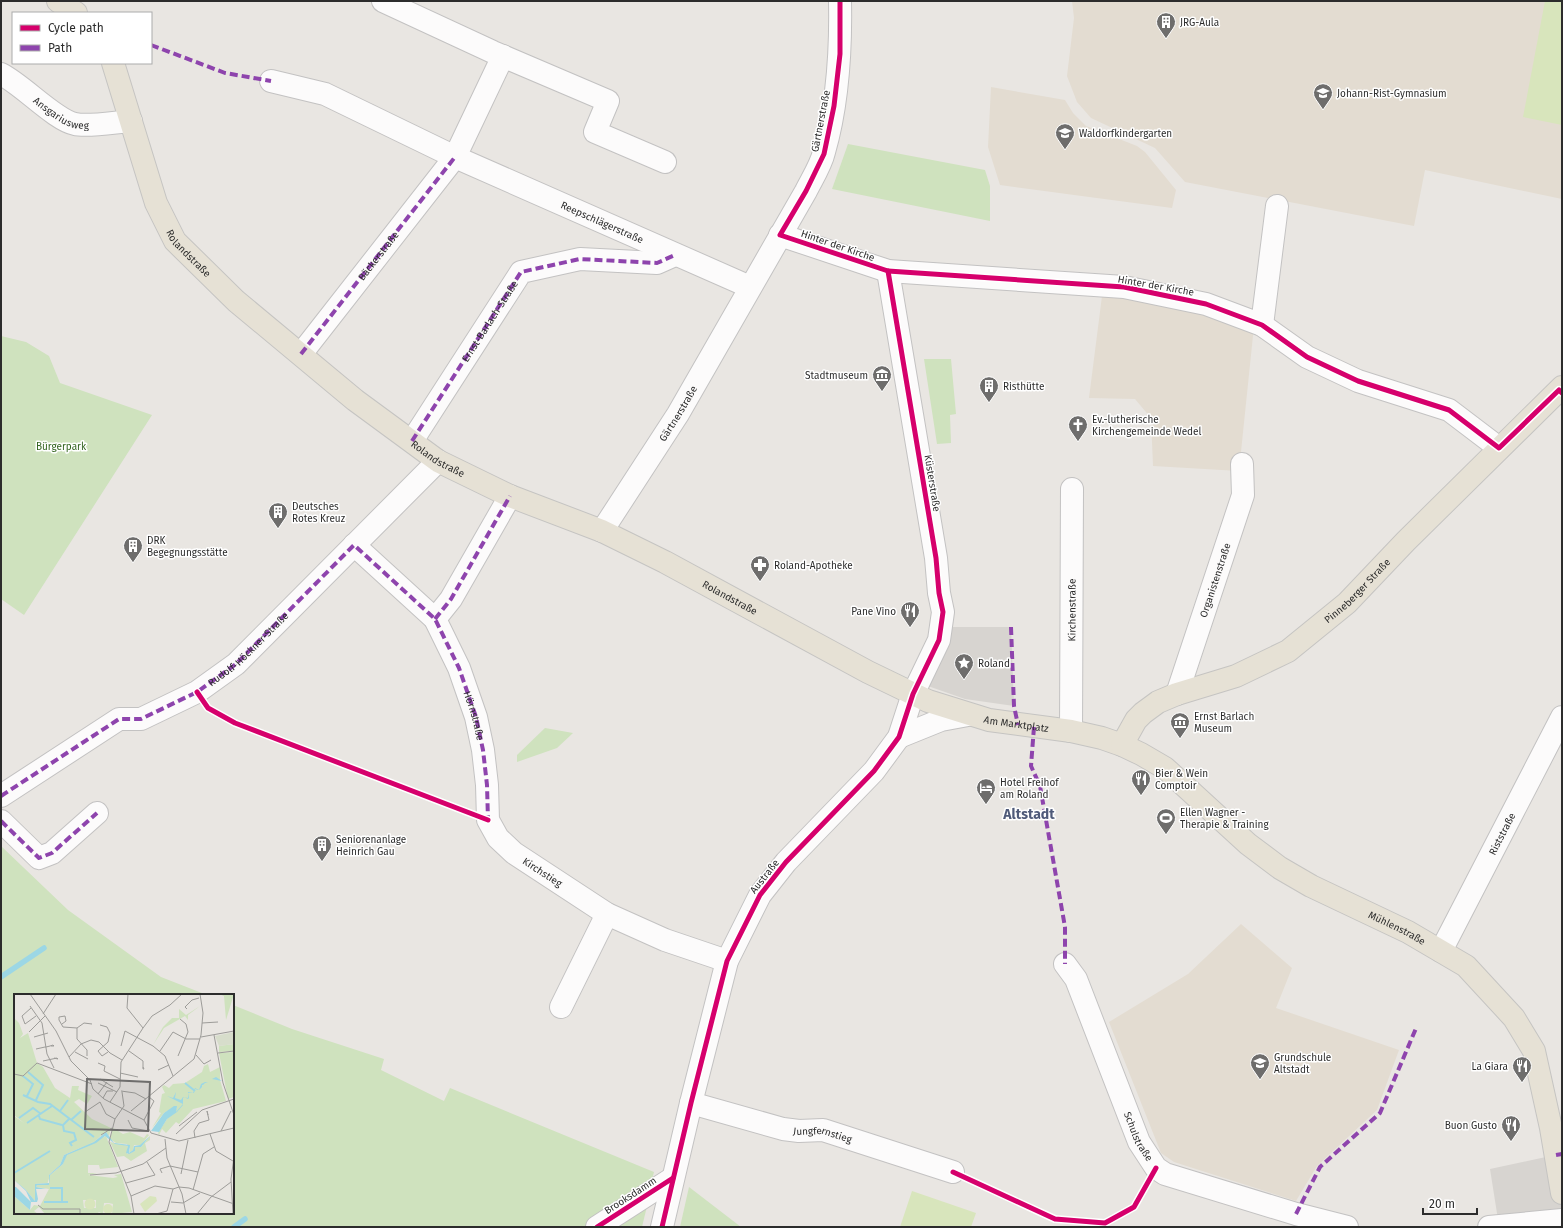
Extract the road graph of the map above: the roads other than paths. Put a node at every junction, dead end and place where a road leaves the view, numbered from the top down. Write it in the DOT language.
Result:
graph roads {
  1 [pos="58,1"];
  2 [pos="383,1"];
  3 [pos="840,1"];
  4 [pos="74,12"];
  5 [pos="503,56"];
  6 [pos="114,64"];
  7 [pos="1,74"];
  8 [pos="271,81"];
  9 [pos="131,121"];
  10 [pos="455,157"];
  11 [pos="664,162"];
  12 [pos="1277,206"];
  13 [pos="785,237"];
  14 [pos="675,255"];
  15 [pos="892,272"];
  16 [pos="750,287"];
  17 [pos="1262,325"];
  18 [pos="301,354"];
  19 [pos="1561,390"];
  20 [pos="412,441"];
  21 [pos="1499,448"];
  22 [pos="438,461"];
  23 [pos="1242,464"];
  24 [pos="1072,489"];
  25 [pos="510,496"];
  26 [pos="602,532"];
  27 [pos="354,545"];
  28 [pos="435,619"];
  29 [pos="913,694"];
  30 [pos="1177,694"];
  31 [pos="968,715"];
  32 [pos="1562,716"];
  33 [pos="1071,731"];
  34 [pos="899,737"];
  35 [pos="1122,744"];
  36 [pos="1,796"];
  37 [pos="97,813"];
  38 [pos="488,820"];
  39 [pos="1,821"];
  40 [pos="607,914"];
  41 [pos="1441,951"];
  42 [pos="727,961"];
  43 [pos="1065,964"];
  44 [pos="561,1008"];
  45 [pos="691,1103"];
  46 [pos="953,1172"];
  47 [pos="673,1178"];
  48 [pos="1562,1193"];
  49 [pos="1562,1220"];
  50 [pos="597,1227"];
  51 [pos="662,1227"];
  52 [pos="1347,1227"];
  53 [pos="1489,1227"];
  1 -- 4 [label="main road"];
  2 -- 5 [label="street"];
  3 -- 13 [label="street, Gärtnerstraße"];
  5 -- 10 [label="street"];
  5 -- 11 [label="street"];
  6 -- 9 [label="main road, Rolandstraße"];
  7 -- 9 [label="street, Ansgariusweg"];
  8 -- 10 [label="street, Reepschlägerstraße"];
  9 -- 18 [label="main road, Rolandstraße"];
  10 -- 14 [label="street, Reepschlägerstraße"];
  10 -- 18 [label="street, Bäckerstraße"];
  12 -- 17 [label="street"];
  13 -- 15 [label="street, Hinter der Kirche"];
  13 -- 16 [label="street, Gärtnerstraße"];
  14 -- 16 [label="street, Reepschlägerstraße"];
  14 -- 20 [label="street, Ernst-Barlach-Straße"];
  15 -- 17 [label="street, Hinter der Kirche"];
  15 -- 29 [label="street, Küsterstraße"];
  16 -- 26 [label="street, Gärtnerstraße"];
  17 -- 21 [label="street, Hinter der Kirche"];
  18 -- 20 [label="main road, Rolandstraße"];
  19 -- 21 [label="main road, Pinneberger Straße"];
  20 -- 22 [label="main road, Rolandstraße"];
  21 -- 30 [label="main road, Pinneberger Straße"];
  22 -- 25 [label="main road, Rolandstraße"];
  22 -- 27 [label="street, Rudolf-Höckner-Straße"];
  23 -- 30 [label="street, Organistenstraße"];
  24 -- 33 [label="street, Kirchenstraße"];
  25 -- 26 [label="main road, Rolandstraße"];
  25 -- 28 [label="street"];
  26 -- 29 [label="main road, Rolandstraße"];
  27 -- 28 [label="street, Hörnstraße"];
  27 -- 36 [label="street, Rudolf-Höckner-Straße"];
  28 -- 38 [label="street, Hörnstraße"];
  29 -- 31 [label="main road, Am Marktplatz"];
  29 -- 34 [label="street, Austraße"];
  30 -- 35 [label="main road, Pinneberger Straße"];
  31 -- 33 [label="main road, Am Marktplatz"];
  31 -- 34 [label="street"];
  32 -- 41 [label="street, Riststraße"];
  33 -- 35 [label="main road, Am Marktplatz"];
  34 -- 42 [label="street, Austraße"];
  35 -- 41 [label="main road, Mühlenstraße"];
  37 -- 39 [label="street"];
  38 -- 40 [label="street, Kirchstieg"];
  40 -- 42 [label="street, Kirchstieg"];
  40 -- 44 [label="street"];
  41 -- 48 [label="main road, Mühlenstraße"];
  42 -- 45 [label="street, Austraße"];
  43 -- 52 [label="street, Schulstraße"];
  45 -- 46 [label="street, Jungfernstieg"];
  45 -- 47 [label="street, Austraße"];
  47 -- 50 [label="street, Brooksdamm"];
  47 -- 51 [label="street, Austraße"];
  49 -- 53 [label="street"];
}
